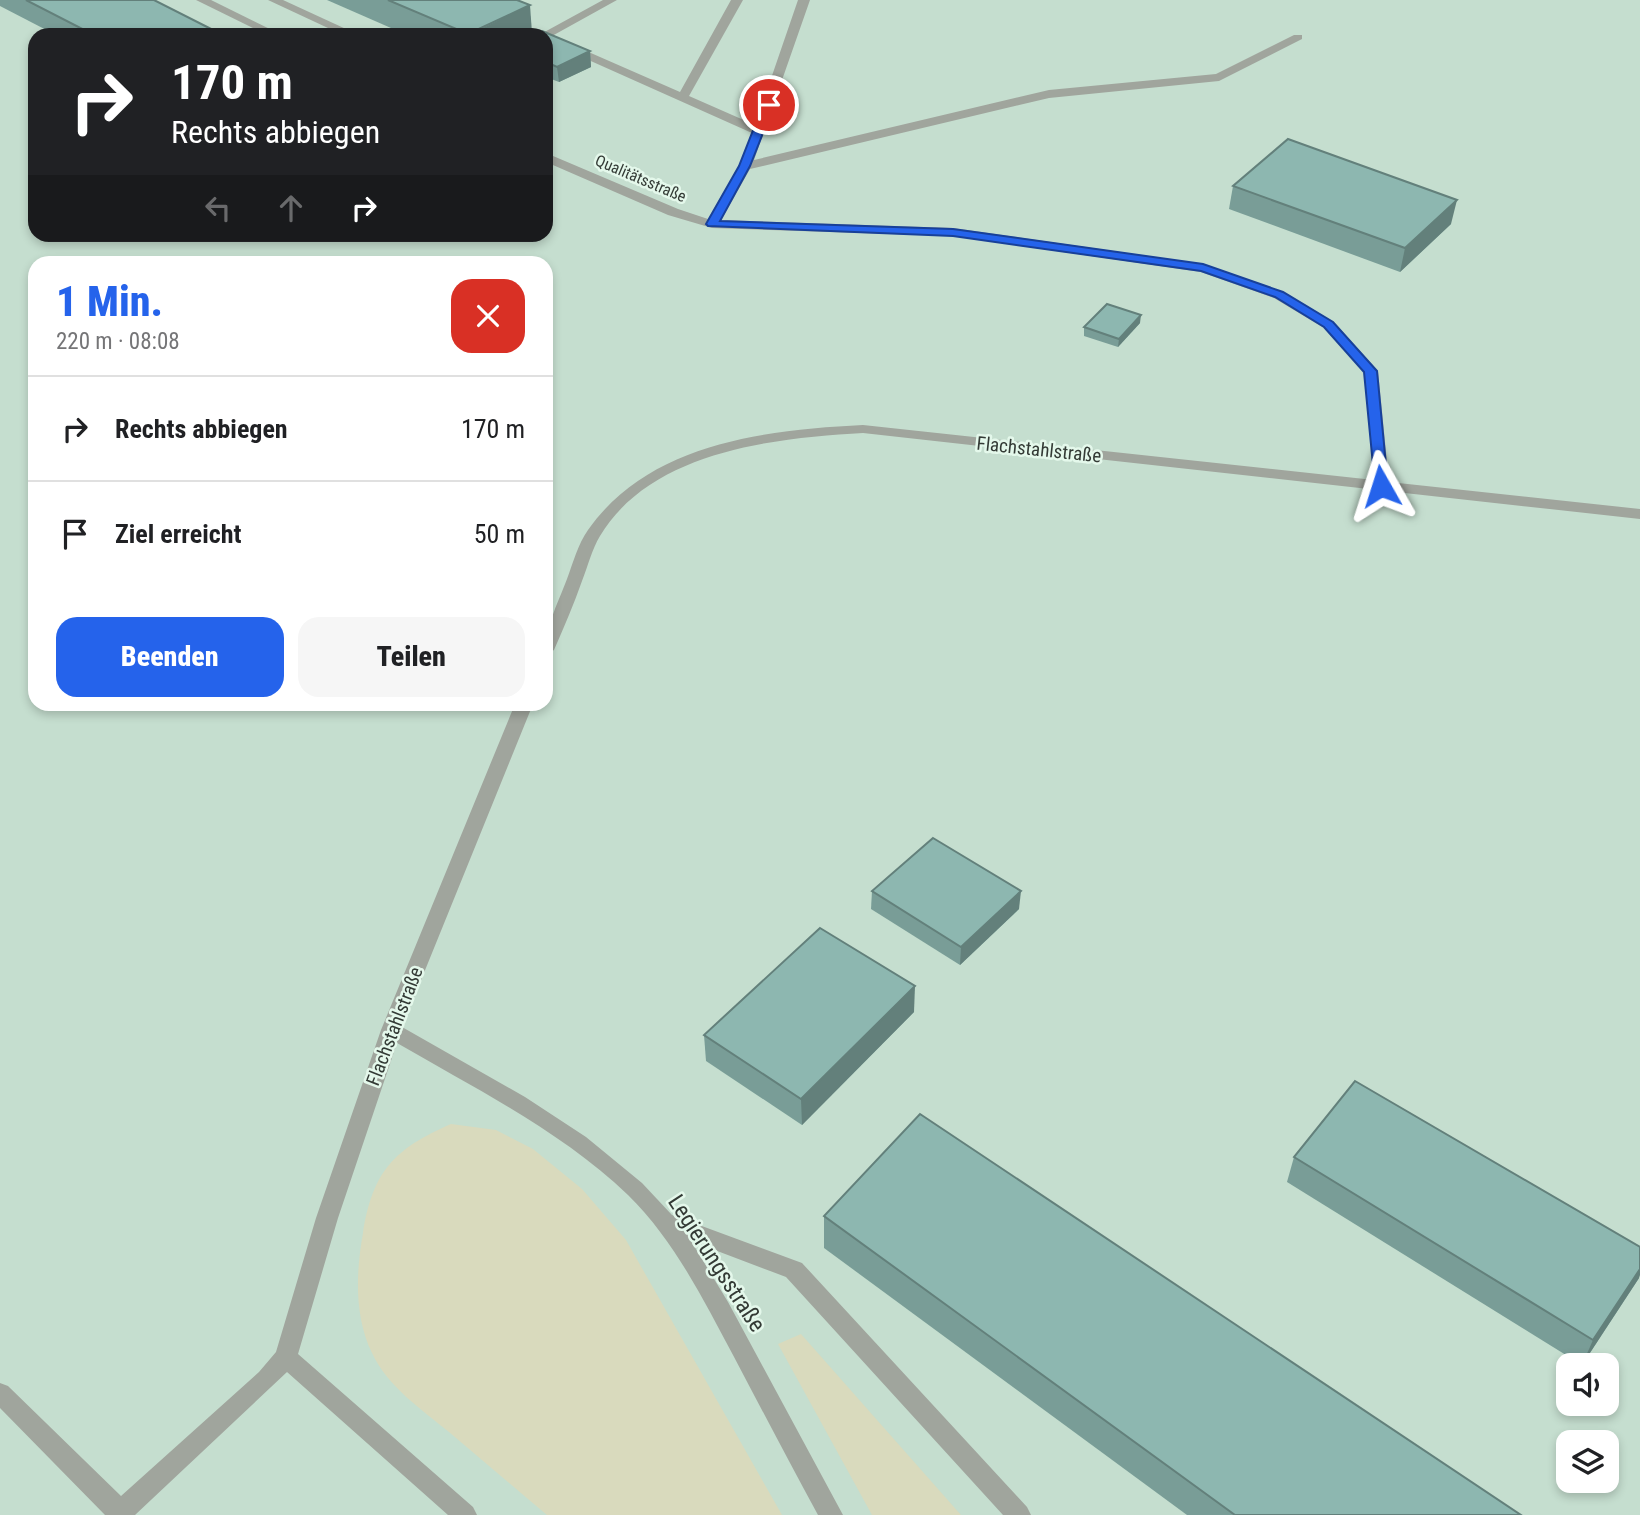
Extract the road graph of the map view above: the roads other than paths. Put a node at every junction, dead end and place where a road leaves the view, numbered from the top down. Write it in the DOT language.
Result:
graph roads {
  1 [pos="202,0"];
  2 [pos="274,0"];
  3 [pos="611,0"];
  4 [pos="737,0"];
  5 [pos="804,0"];
  6 [pos="261,28"];
  7 [pos="337,28"];
  8 [pos="553,32"];
  9 [pos="1298,37"];
  10 [pos="553,40"];
  11 [pos="682,98"];
  12 [pos="759,131"];
  13 [pos="553,160"];
  14 [pos="745,166"];
  15 [pos="712,224"];
  16 [pos="1381,486"];
  17 [pos="1640,514"];
  18 [pos="553,633"];
  19 [pos="521,711"];
  20 [pos="391,1030"];
  21 [pos="665,1223"];
  22 [pos="286,1357"];
  23 [pos="0,1393"];
  24 [pos="117,1515"];
  25 [pos="123,1515"];
  26 [pos="465,1515"];
  27 [pos="831,1515"];
  28 [pos="1019,1515"];
  1 -- 6 [label="lane"];
  2 -- 7 [label="lane"];
  3 -- 8 [label="lane"];
  4 -- 11 [label="lane"];
  5 -- 12 [label="lane"];
  9 -- 14 [label="lane"];
  10 -- 11 [label="lane"];
  11 -- 12 [label="lane"];
  12 -- 14 [label="lane"];
  13 -- 15 [label="lane, Qualitätsstraße"];
  14 -- 15 [label="lane"];
  15 -- 16 [label="lane, Qualitätsstraße"];
  16 -- 17 [label="lane, Flachstahlstraße"];
  16 -- 18 [label="lane, Flachstahlstraße"];
  19 -- 20 [label="lane, Flachstahlstraße"];
  20 -- 21 [label="lane, Legierungsstraße"];
  20 -- 22 [label="lane, Flachstahlstraße"];
  21 -- 27 [label="lane, Legierungsstraße"];
  21 -- 28 [label="lane"];
  22 -- 24 [label="lane"];
  22 -- 26 [label="lane"];
  23 -- 25 [label="lane"];
}
